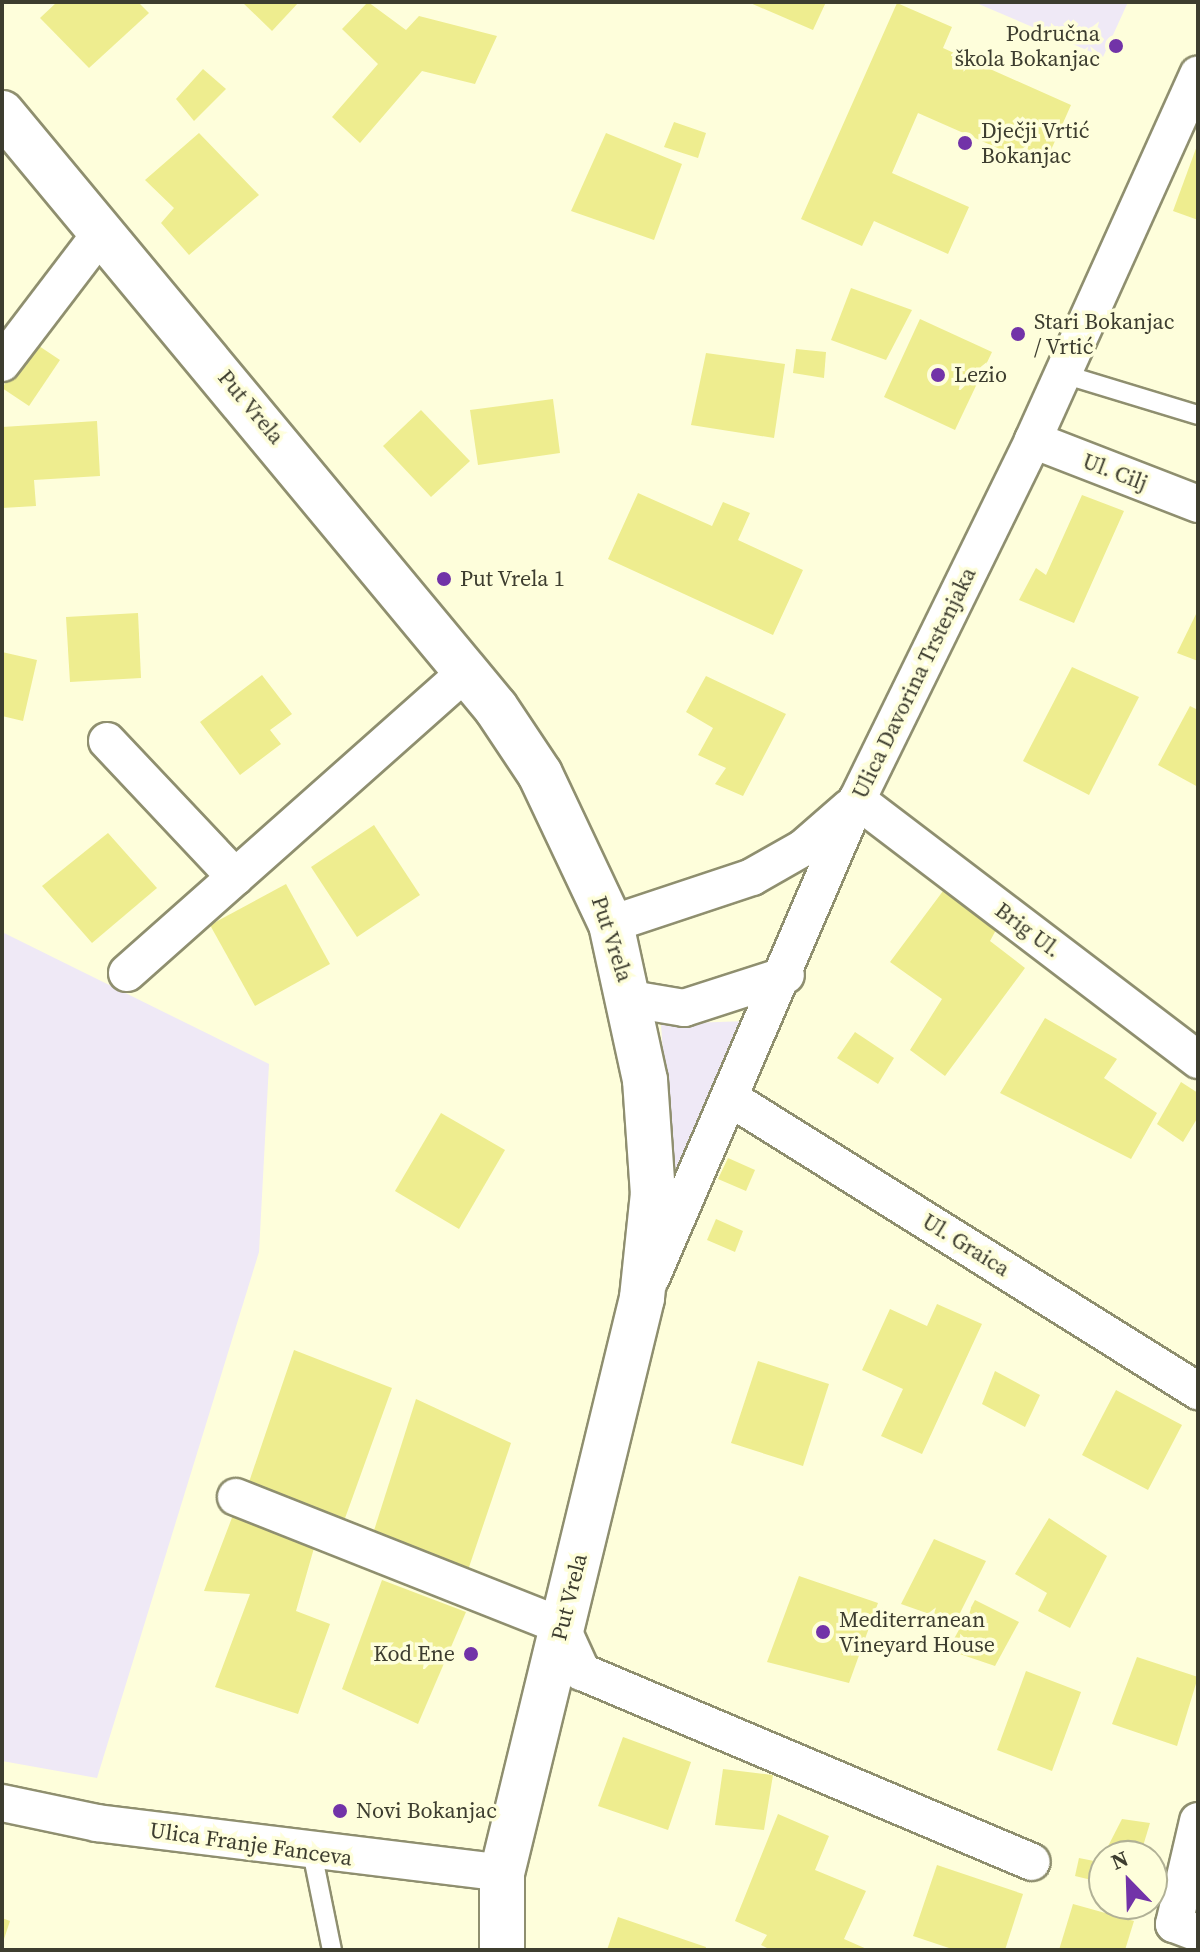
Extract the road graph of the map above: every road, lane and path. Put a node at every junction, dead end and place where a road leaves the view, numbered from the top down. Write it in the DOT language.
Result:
graph roads {
  1 [pos="1198,74"];
  2 [pos="2,113"];
  3 [pos="101,233"];
  4 [pos="2,363"];
  5 [pos="1063,374"];
  6 [pos="1198,415"];
  7 [pos="1033,440"];
  8 [pos="1198,504"];
  9 [pos="467,671"];
  10 [pos="107,741"];
  11 [pos="857,800"];
  12 [pos="235,877"];
  13 [pos="611,924"];
  14 [pos="127,973"];
  15 [pos="786,975"];
  16 [pos="631,999"];
  17 [pos="1198,1060"];
  18 [pos="733,1100"];
  19 [pos="642,1298"];
  20 [pos="1198,1391"];
  21 [pos="236,1497"];
  22 [pos="561,1626"];
  23 [pos="2,1803"];
  24 [pos="1198,1821"];
  25 [pos="312,1852"];
  26 [pos="1031,1862"];
  27 [pos="502,1873"];
  28 [pos="1198,1933"];
  29 [pos="332,1950"];
  30 [pos="502,1950"];
  1 -- 5 [label="street, Ulica Davorina Trstenjaka"];
  2 -- 3 [label="main road, Put Vrela"];
  3 -- 4 [label="street"];
  3 -- 9 [label="main road, Put Vrela"];
  5 -- 6 [label="lane"];
  5 -- 7 [label="street, Ulica Davorina Trstenjaka"];
  7 -- 8 [label="street, Ul. Cilj"];
  7 -- 11 [label="street, Ulica Davorina Trstenjaka"];
  9 -- 12 [label="street"];
  9 -- 13 [label="main road, Put Vrela"];
  10 -- 12 [label="street"];
  11 -- 13 [label="street"];
  11 -- 15 [label="street, Ulica Davorina Trstenjaka"];
  11 -- 17 [label="street, Brig Ul."];
  12 -- 14 [label="street"];
  13 -- 16 [label="main road, Put Vrela"];
  15 -- 16 [label="street"];
  15 -- 18 [label="street, Ulica Davorina Trstenjaka"];
  16 -- 19 [label="main road, Put Vrela"];
  18 -- 19 [label="street, Ulica Davorina Trstenjaka"];
  18 -- 20 [label="street, Ul. Graica"];
  19 -- 22 [label="main road, Put Vrela"];
  21 -- 22 [label="street"];
  22 -- 26 [label="street"];
  22 -- 27 [label="main road, Put Vrela"];
  23 -- 25 [label="street, Ulica Franje Fanceva"];
  24 -- 28 [label="street"];
  25 -- 27 [label="street, Ulica Franje Fanceva"];
  25 -- 29 [label="lane"];
  27 -- 30 [label="main road, Put Vrela"];
}
